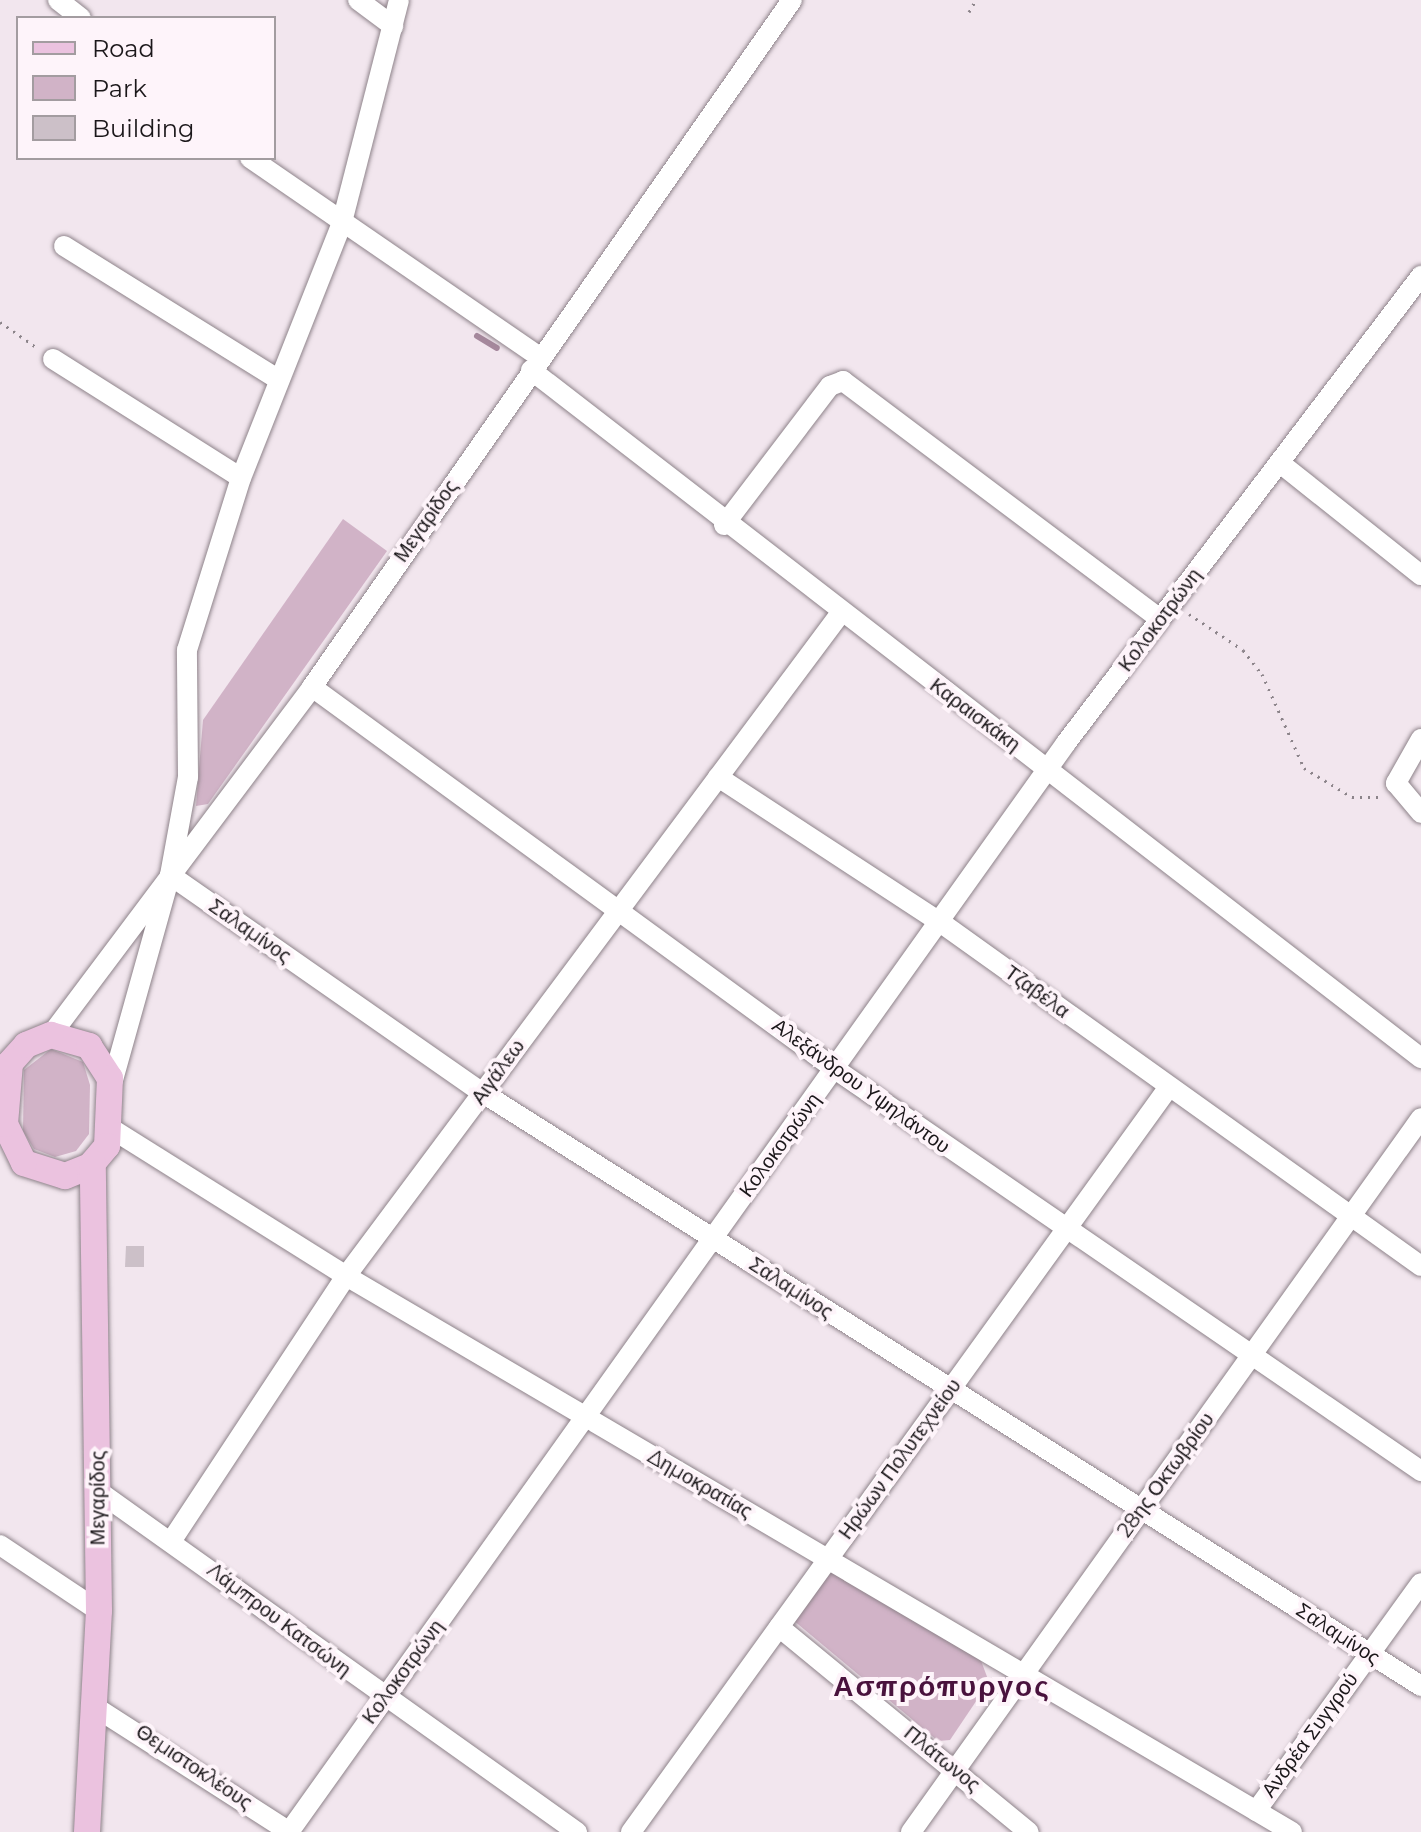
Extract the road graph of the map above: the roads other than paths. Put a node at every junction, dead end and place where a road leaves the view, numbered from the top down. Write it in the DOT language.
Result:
graph roads {
  1 [pos="58,0"];
  2 [pos="358,0"];
  3 [pos="399,0"];
  4 [pos="792,0"];
  5 [pos="78,16"];
  6 [pos="393,26"];
  7 [pos="253,160"];
  8 [pos="341,226"];
  9 [pos="64,246"];
  10 [pos="1421,276"];
  11 [pos="53,359"];
  12 [pos="536,364"];
  13 [pos="279,380"];
  14 [pos="1280,463"];
  15 [pos="241,478"];
  16 [pos="724,525"];
  17 [pos="1421,575"];
  18 [pos="840,614"];
  19 [pos="1160,619"];
  20 [pos="312,687"];
  21 [pos="1421,739"];
  22 [pos="1048,771"];
  23 [pos="718,777"];
  24 [pos="1421,813"];
  25 [pos="170,875"];
  26 [pos="617,907"];
  27 [pos="940,922"];
  28 [pos="51,1035"];
  29 [pos="1421,1058"];
  30 [pos="835,1069"];
  31 [pos="3,1070"];
  32 [pos="111,1087"];
  33 [pos="1169,1087"];
  34 [pos="483,1093"];
  35 [pos="1421,1118"];
  36 [pos="112,1129"];
  37 [pos="6,1152"];
  38 [pos="93,1163"];
  39 [pos="1352,1214"];
  40 [pos="1066,1231"];
  41 [pos="714,1238"];
  42 [pos="1421,1266"];
  43 [pos="346,1276"];
  44 [pos="1251,1356"];
  45 [pos="949,1392"];
  46 [pos="586,1417"];
  47 [pos="1421,1471"];
  48 [pos="98,1491"];
  49 [pos="1142,1508"];
  50 [pos="172,1540"];
  51 [pos="0,1545"];
  52 [pos="828,1559"];
  53 [pos="1421,1583"];
  54 [pos="99,1611"];
  55 [pos="779,1627"];
  56 [pos="1369,1654"];
  57 [pos="1023,1674"];
  58 [pos="1421,1686"];
  59 [pos="384,1699"];
  60 [pos="95,1707"];
  61 [pos="955,1770"];
  62 [pos="1256,1811"];
  63 [pos="87,1832"];
  64 [pos="289,1832"];
  65 [pos="577,1832"];
  66 [pos="631,1832"];
  67 [pos="911,1832"];
  68 [pos="1029,1832"];
  69 [pos="1292,1832"];
  1 -- 5 [label="street"];
  2 -- 6 [label="street"];
  3 -- 6 [label="street"];
  4 -- 12 [label="street, Μεγαρίδος"];
  6 -- 8 [label="street"];
  7 -- 8 [label="street, Καραισκάκη"];
  8 -- 12 [label="street, Καραισκάκη"];
  8 -- 13 [label="street"];
  9 -- 13 [label="street"];
  10 -- 14 [label="street, Κολοκοτρώνη"];
  11 -- 15 [label="street"];
  12 -- 16 [label="street, Καραισκάκη"];
  12 -- 20 [label="street, Μεγαρίδος"];
  13 -- 15 [label="street"];
  14 -- 17 [label="street"];
  14 -- 19 [label="street, Κολοκοτρώνη"];
  15 -- 25 [label="street"];
  16 -- 18 [label="street, Καραισκάκη"];
  16 -- 19 [label="street"];
  18 -- 22 [label="street, Καραισκάκη"];
  18 -- 23 [label="street, Αιγάλεω"];
  19 -- 22 [label="street, Κολοκοτρώνη"];
  20 -- 25 [label="street, Μεγαρίδος"];
  20 -- 26 [label="street, Αλεξάνδρου Υψηλάντου"];
  21 -- 24 [label="street"];
  22 -- 27 [label="street, Κολοκοτρώνη"];
  22 -- 29 [label="street, Καραισκάκη"];
  23 -- 26 [label="street, Αιγάλεω"];
  23 -- 27 [label="street, Τζαβέλα"];
  25 -- 28 [label="street, Μεγαρίδος"];
  25 -- 32 [label="street"];
  25 -- 34 [label="street, Σαλαμίνος"];
  26 -- 30 [label="street, Αλεξάνδρου Υψηλάντου"];
  26 -- 34 [label="street, Αιγάλεω"];
  27 -- 30 [label="street, Κολοκοτρώνη"];
  27 -- 33 [label="street, Τζαβέλα"];
  28 -- 31 [label="main road"];
  28 -- 32 [label="main road"];
  30 -- 40 [label="street, Αλεξάνδρου Υψηλάντου"];
  30 -- 41 [label="street, Κολοκοτρώνη"];
  31 -- 37 [label="main road"];
  32 -- 36 [label="main road"];
  33 -- 39 [label="street, Τζαβέλα"];
  33 -- 40 [label="street, Ηρώων Πολυτεχνείου"];
  34 -- 41 [label="street, Σαλαμίνος"];
  34 -- 43 [label="street, Αιγάλεω"];
  35 -- 39 [label="street, 28ης Οκτωβρίου"];
  36 -- 38 [label="main road"];
  36 -- 43 [label="street, Δημοκρατίας"];
  37 -- 38 [label="main road"];
  38 -- 48 [label="main road, Μεγαρίδος"];
  39 -- 42 [label="street, Τζαβέλα"];
  39 -- 44 [label="street, 28ης Οκτωβρίου"];
  40 -- 44 [label="street, Αλεξάνδρου Υψηλάντου"];
  40 -- 45 [label="street, Ηρώων Πολυτεχνείου"];
  41 -- 45 [label="street, Σαλαμίνος"];
  41 -- 46 [label="street, Κολοκοτρώνη"];
  43 -- 46 [label="street, Δημοκρατίας"];
  43 -- 50 [label="street, Αιγάλεω"];
  44 -- 47 [label="street, Αλεξάνδρου Υψηλάντου"];
  44 -- 49 [label="street, 28ης Οκτωβρίου"];
  45 -- 49 [label="street, Σαλαμίνος"];
  45 -- 52 [label="street, Ηρώων Πολυτεχνείου"];
  46 -- 52 [label="street, Δημοκρατίας"];
  46 -- 59 [label="street, Κολοκοτρώνη"];
  48 -- 50 [label="street, Λάμπρου Κατσώνη"];
  48 -- 54 [label="main road, Μεγαρίδος"];
  49 -- 56 [label="street, Σαλαμίνος"];
  49 -- 57 [label="street, 28ης Οκτωβρίου"];
  50 -- 59 [label="street, Λάμπρου Κατσώνη"];
  51 -- 54 [label="street"];
  52 -- 55 [label="street, Ηρώων Πολυτεχνείου"];
  52 -- 57 [label="street, Δημοκρατίας"];
  53 -- 56 [label="street, Ανδρέα Συγγρού"];
  54 -- 60 [label="main road, Μεγαρίδος"];
  55 -- 61 [label="street, Πλάτωνος"];
  55 -- 66 [label="street, Ηρώων Πολυτεχνείου"];
  56 -- 58 [label="street, Σαλαμίνος"];
  56 -- 62 [label="street, Ανδρέα Συγγρού"];
  57 -- 61 [label="street, 28ης Οκτωβρίου"];
  57 -- 62 [label="street, Δημοκρατίας"];
  59 -- 64 [label="street, Κολοκοτρώνη"];
  59 -- 65 [label="street, Λάμπρου Κατσώνη"];
  60 -- 63 [label="main road, Μεγαρίδος"];
  60 -- 64 [label="street, Θεμιστοκλέους"];
  61 -- 67 [label="street, 28ης Οκτωβρίου"];
  61 -- 68 [label="street, Πλάτωνος"];
  62 -- 69 [label="street, Δημοκρατίας"];
}
